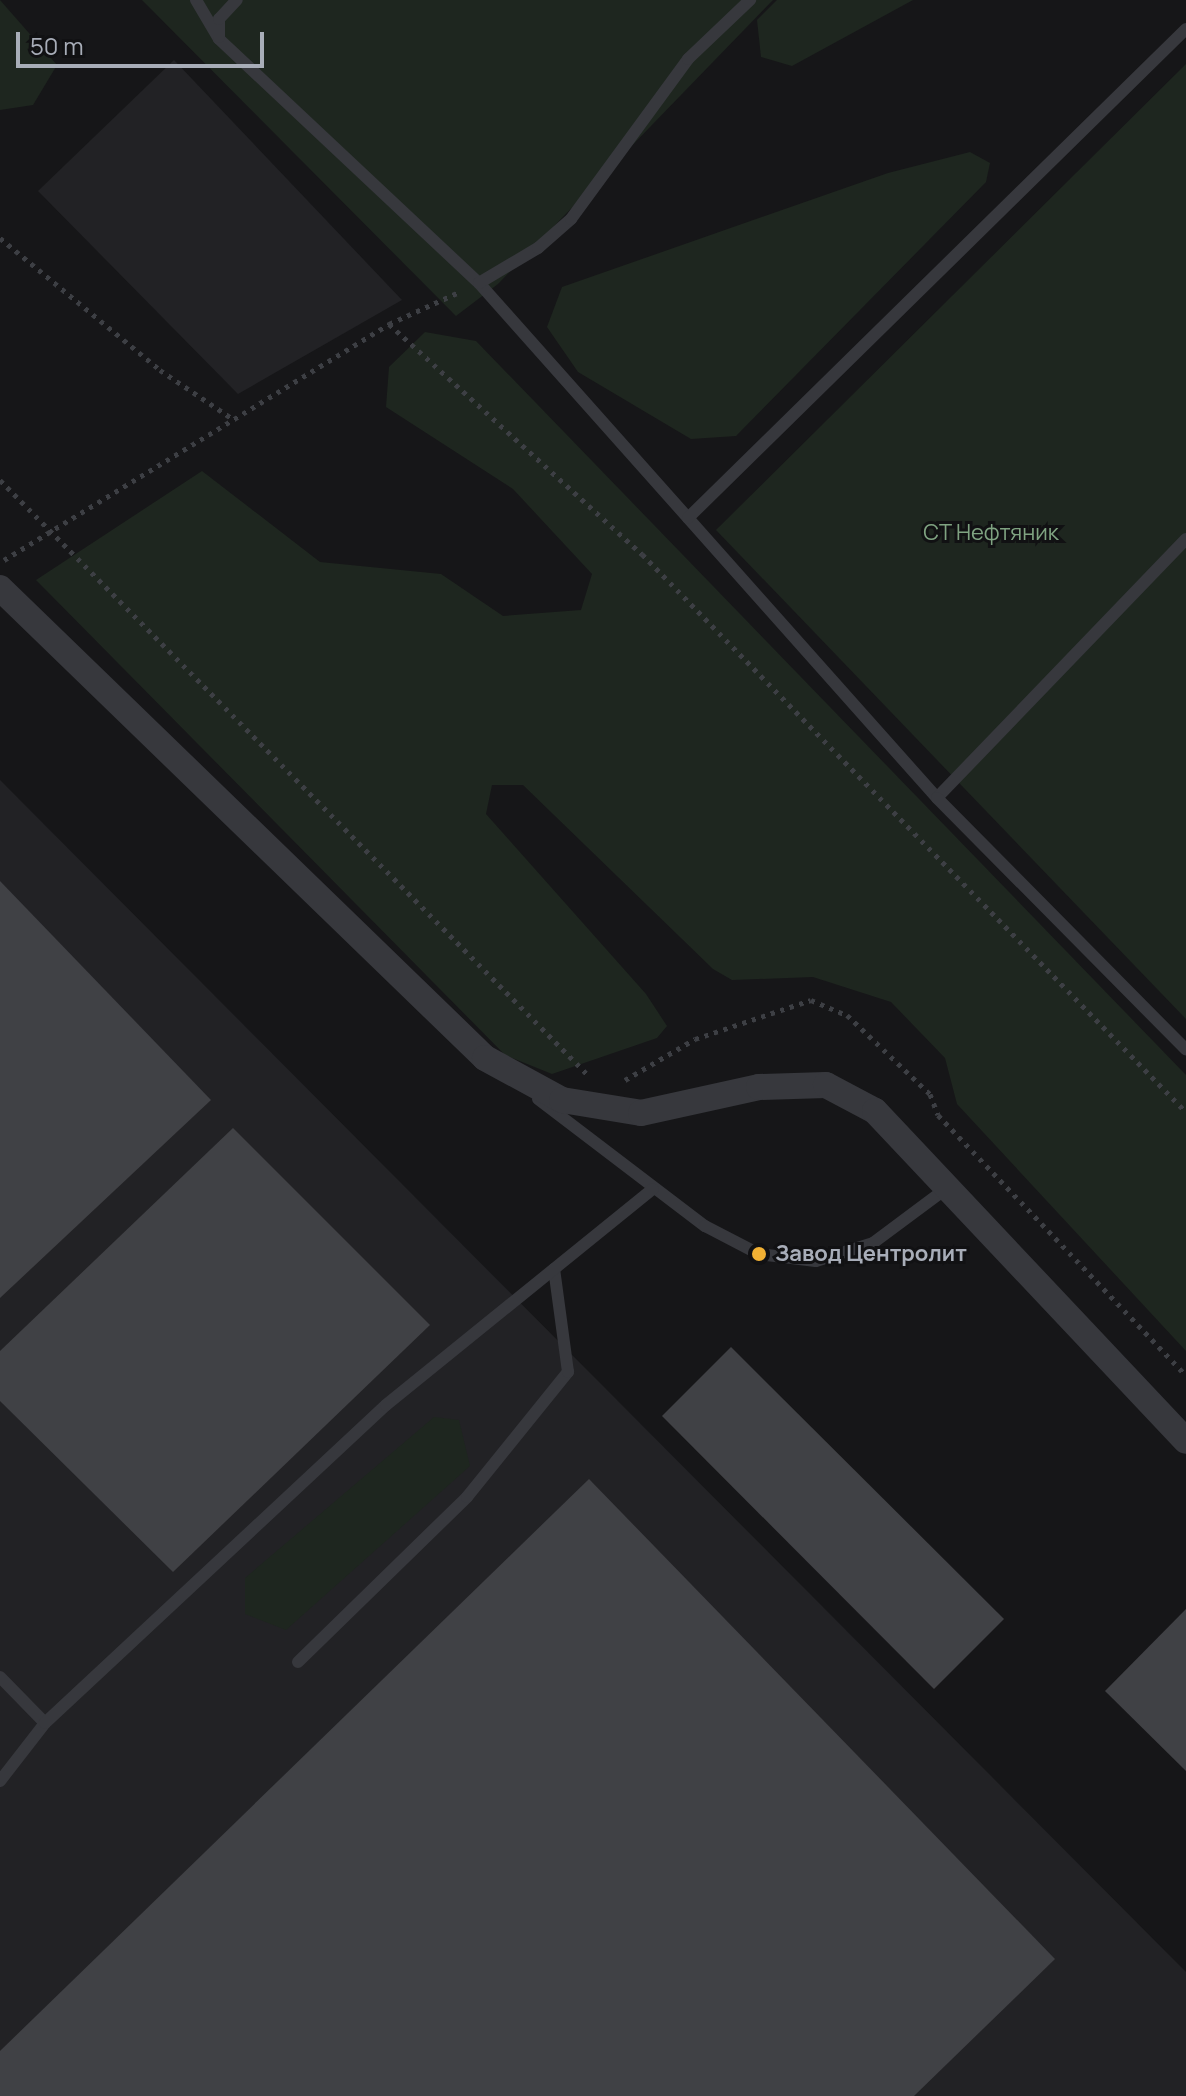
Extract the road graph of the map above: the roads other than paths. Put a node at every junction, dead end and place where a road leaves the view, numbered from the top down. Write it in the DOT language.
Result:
graph roads {
  1 [pos="196,0"];
  2 [pos="237,0"];
  3 [pos="750,0"];
  4 [pos="1186,29"];
  5 [pos="219,39"];
  6 [pos="479,283"];
  7 [pos="688,518"];
  8 [pos="1186,539"];
  9 [pos="0,588"];
  10 [pos="937,798"];
  11 [pos="1186,1050"];
  12 [pos="485,1058"];
  13 [pos="948,1186"];
  14 [pos="653,1189"];
  15 [pos="554,1269"];
  16 [pos="1186,1441"];
  17 [pos="298,1662"];
  18 [pos="0,1677"];
  19 [pos="45,1723"];
  20 [pos="0,1781"];
  1 -- 5 [label="lane"];
  2 -- 5 [label="lane"];
  3 -- 6 [label="lane"];
  4 -- 7 [label="lane"];
  5 -- 6 [label="lane"];
  6 -- 7 [label="lane"];
  7 -- 10 [label="lane"];
  8 -- 10 [label="lane"];
  9 -- 12 [label="street"];
  10 -- 11 [label="lane"];
  12 -- 13 [label="street"];
  12 -- 14 [label="lane"];
  13 -- 14 [label="lane"];
  13 -- 16 [label="street"];
  14 -- 15 [label="lane"];
  15 -- 17 [label="lane"];
  15 -- 19 [label="lane"];
  18 -- 19 [label="lane"];
  19 -- 20 [label="lane"];
}
